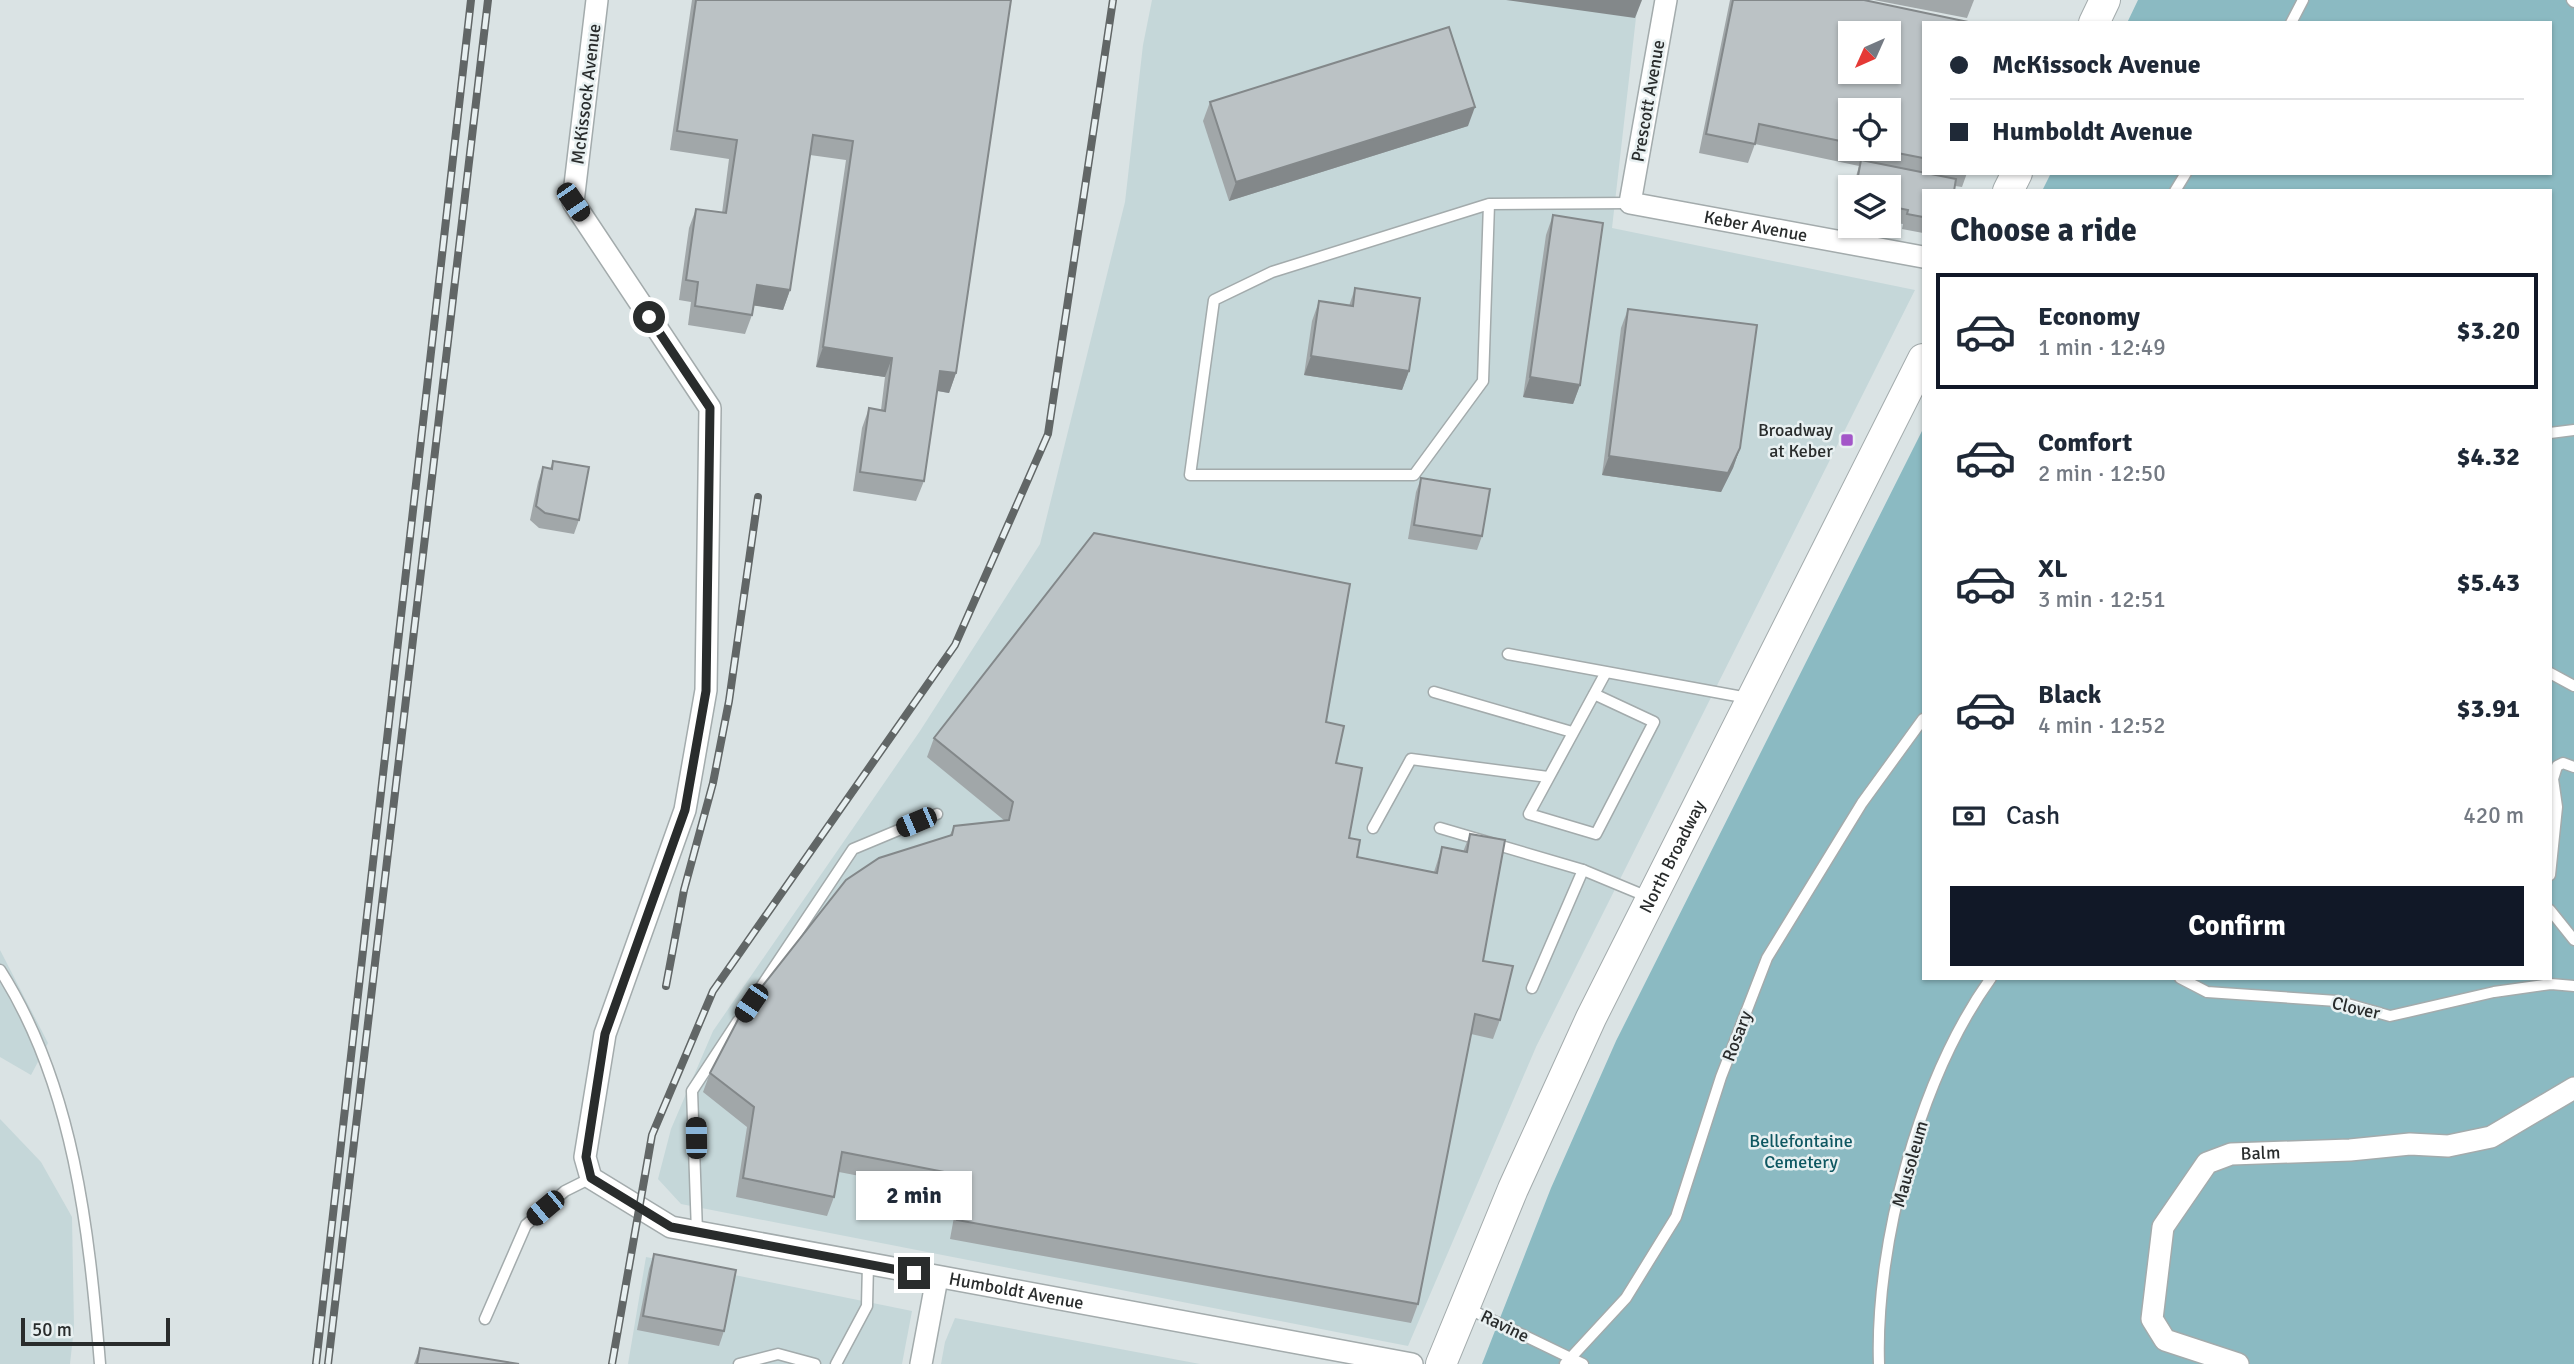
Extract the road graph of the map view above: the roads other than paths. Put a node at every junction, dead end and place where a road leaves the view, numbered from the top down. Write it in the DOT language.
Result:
graph roads {
  1 [pos="597,0"];
  2 [pos="1666,0"];
  3 [pos="2105,0"];
  4 [pos="2303,0"];
  5 [pos="2095,21"];
  6 [pos="2292,21"];
  7 [pos="1630,203"];
  8 [pos="1489,204"];
  9 [pos="1922,257"];
  10 [pos="1922,361"];
  11 [pos="2574,430"];
  12 [pos="2552,433"];
  13 [pos="1508,654"];
  14 [pos="1605,674"];
  15 [pos="2552,674"];
  16 [pos="2574,686"];
  17 [pos="1434,692"];
  18 [pos="1594,694"];
  19 [pos="1751,698"];
  20 [pos="1922,720"];
  21 [pos="1572,732"];
  22 [pos="2574,767"];
  23 [pos="1548,777"];
  24 [pos="937,814"];
  25 [pos="1373,828"];
  26 [pos="1440,828"];
  27 [pos="2552,856"];
  28 [pos="1583,870"];
  29 [pos="1650,898"];
  30 [pos="2552,912"];
  31 [pos="2574,940"];
  32 [pos="0,970"];
  33 [pos="1990,980"];
  34 [pos="2184,980"];
  35 [pos="2574,986"];
  36 [pos="1532,988"];
  37 [pos="2574,1088"];
  38 [pos="591,1178"];
  39 [pos="697,1232"];
  40 [pos="868,1264"];
  41 [pos="937,1278"];
  42 [pos="1464,1307"];
  43 [pos="485,1319"];
  44 [pos="1567,1361"];
  45 [pos="100,1364"];
  46 [pos="739,1364"];
  47 [pos="815,1364"];
  48 [pos="836,1364"];
  49 [pos="922,1364"];
  50 [pos="1412,1364"];
  51 [pos="1441,1364"];
  52 [pos="1583,1364"];
  53 [pos="1879,1364"];
  54 [pos="2238,1364"];
  1 -- 38 [label="street, McKissock Avenue"];
  2 -- 7 [label="street, Prescott Avenue"];
  3 -- 5 [label="main road"];
  4 -- 6 [label="lane"];
  7 -- 8 [label="lane"];
  7 -- 9 [label="street, Keber Avenue"];
  8 -- 8 [label="lane"];
  10 -- 19 [label="main road, North Broadway"];
  11 -- 12 [label="lane"];
  13 -- 14 [label="lane"];
  14 -- 18 [label="lane"];
  14 -- 19 [label="lane"];
  15 -- 16 [label="lane"];
  17 -- 21 [label="lane"];
  18 -- 21 [label="lane"];
  18 -- 23 [label="lane"];
  19 -- 29 [label="main road, North Broadway"];
  20 -- 44 [label="lane, Rosary"];
  21 -- 23 [label="lane"];
  22 -- 27 [label="lane"];
  23 -- 25 [label="lane"];
  24 -- 39 [label="lane"];
  26 -- 28 [label="lane"];
  28 -- 29 [label="lane"];
  28 -- 36 [label="lane"];
  29 -- 42 [label="main road, North Broadway"];
  30 -- 31 [label="lane"];
  32 -- 45 [label="lane"];
  33 -- 53 [label="lane, Mausoleum"];
  34 -- 35 [label="lane, Clover"];
  37 -- 54 [label="street, Balm"];
  38 -- 39 [label="street, Humboldt Avenue"];
  38 -- 43 [label="lane"];
  39 -- 40 [label="street, Humboldt Avenue"];
  40 -- 41 [label="street, Humboldt Avenue"];
  40 -- 48 [label="lane"];
  41 -- 49 [label="street"];
  41 -- 50 [label="street, Humboldt Avenue"];
  42 -- 44 [label="lane, Ravine"];
  42 -- 51 [label="main road, North Broadway"];
  44 -- 52 [label="lane, Ravine"];
  46 -- 47 [label="lane"];
}
